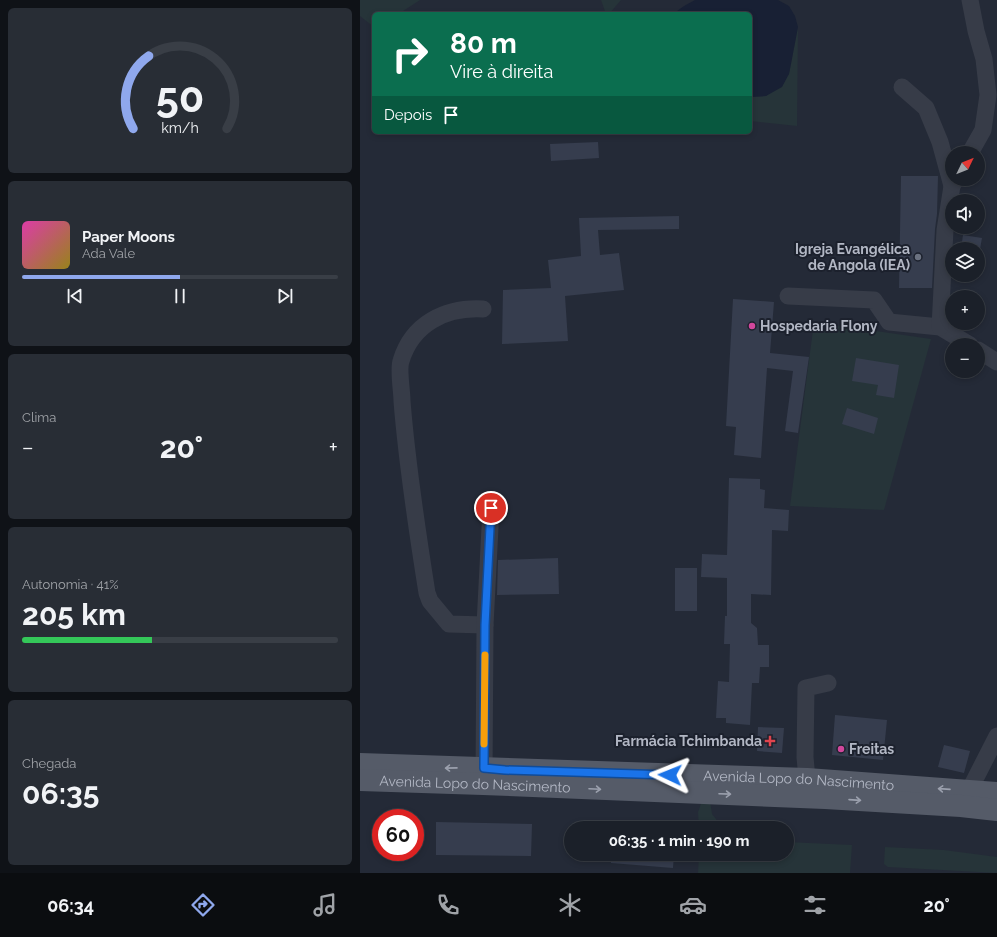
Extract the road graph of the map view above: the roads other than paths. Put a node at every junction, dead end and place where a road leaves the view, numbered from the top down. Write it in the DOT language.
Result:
graph roads {
  1 [pos="970,0"];
  2 [pos="902,87"];
  3 [pos="990,132"];
  4 [pos="977,146"];
  5 [pos="945,156"];
  6 [pos="953,186"];
  7 [pos="788,296"];
  8 [pos="482,309"];
  9 [pos="940,326"];
  10 [pos="959,338"];
  11 [pos="985,354"];
  12 [pos="997,362"];
  13 [pos="491,508"];
  14 [pos="485,625"];
  15 [pos="828,683"];
  16 [pos="997,736"];
  17 [pos="360,764"];
  18 [pos="484,776"];
  19 [pos="807,779"];
  20 [pos="360,780"];
  21 [pos="969,791"];
  22 [pos="997,793"];
  23 [pos="997,810"];
  1 -- 3 [label="street"];
  2 -- 5 [label="street"];
  3 -- 4 [label="street"];
  6 -- 9 [label="street"];
  7 -- 9 [label="street"];
  8 -- 14 [label="street"];
  9 -- 10 [label="street"];
  11 -- 12 [label="street"];
  13 -- 14 [label="street"];
  14 -- 18 [label="street"];
  15 -- 19 [label="street"];
  16 -- 21 [label="street"];
  18 -- 17 [label="main road, Avenida Lopo do Nascimento, one-way"];
  18 -- 19 [label="main road, Avenida Lopo do Nascimento"];
  18 -- 20 [label="main road, Avenida Lopo do Nascimento"];
  18 -- 23 [label="main road, Avenida Lopo do Nascimento, one-way"];
  21 -- 19 [label="main road, Avenida Lopo do Nascimento, one-way"];
  21 -- 22 [label="main road, Avenida Lopo do Nascimento"];
}
